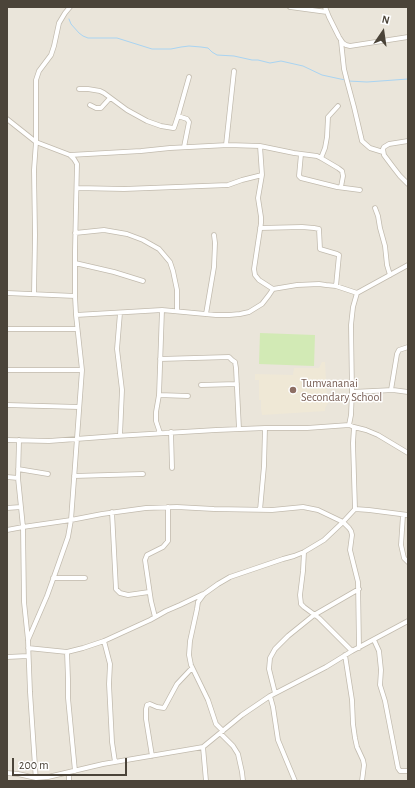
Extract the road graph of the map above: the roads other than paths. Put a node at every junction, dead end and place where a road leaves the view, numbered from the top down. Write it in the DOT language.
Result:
graph roads {
  1 [pos="70,7"];
  2 [pos="290,7"];
  3 [pos="325,7"];
  4 [pos="327,12"];
  5 [pos="408,37"];
  6 [pos="341,41"];
  7 [pos="234,71"];
  8 [pos="188,77"];
  9 [pos="79,89"];
  10 [pos="110,98"];
  11 [pos="90,105"];
  12 [pos="338,106"];
  13 [pos="178,116"];
  14 [pos="8,122"];
  15 [pos="408,141"];
  16 [pos="36,142"];
  17 [pos="226,145"];
  18 [pos="260,146"];
  19 [pos="184,147"];
  20 [pos="383,152"];
  21 [pos="300,154"];
  22 [pos="70,155"];
  23 [pos="321,158"];
  24 [pos="262,175"];
  25 [pos="408,184"];
  26 [pos="341,187"];
  27 [pos="77,188"];
  28 [pos="360,190"];
  29 [pos="375,208"];
  30 [pos="260,228"];
  31 [pos="75,232"];
  32 [pos="214,235"];
  33 [pos="75,263"];
  34 [pos="408,265"];
  35 [pos="390,275"];
  36 [pos="142,281"];
  37 [pos="336,286"];
  38 [pos="273,289"];
  39 [pos="7,293"];
  40 [pos="357,293"];
  41 [pos="34,294"];
  42 [pos="75,296"];
  43 [pos="162,310"];
  44 [pos="177,311"];
  45 [pos="120,313"];
  46 [pos="206,314"];
  47 [pos="76,315"];
  48 [pos="7,329"];
  49 [pos="77,329"];
  50 [pos="408,347"];
  51 [pos="160,359"];
  52 [pos="7,370"];
  53 [pos="82,370"];
  54 [pos="237,384"];
  55 [pos="201,385"];
  56 [pos="391,390"];
  57 [pos="352,392"];
  58 [pos="408,392"];
  59 [pos="159,395"];
  60 [pos="188,396"];
  61 [pos="7,405"];
  62 [pos="79,407"];
  63 [pos="349,426"];
  64 [pos="354,427"];
  65 [pos="265,428"];
  66 [pos="239,429"];
  67 [pos="170,432"];
  68 [pos="160,433"];
  69 [pos="120,435"];
  70 [pos="76,439"];
  71 [pos="7,440"];
  72 [pos="19,440"];
  73 [pos="408,453"];
  74 [pos="172,468"];
  75 [pos="18,469"];
  76 [pos="48,474"];
  77 [pos="143,474"];
  78 [pos="74,476"];
  79 [pos="7,477"];
  80 [pos="18,478"];
  81 [pos="20,507"];
  82 [pos="7,508"];
  83 [pos="168,508"];
  84 [pos="355,509"];
  85 [pos="260,510"];
  86 [pos="112,512"];
  87 [pos="406,515"];
  88 [pos="71,520"];
  89 [pos="343,522"];
  90 [pos="22,527"];
  91 [pos="7,530"];
  92 [pos="304,552"];
  93 [pos="408,562"];
  94 [pos="53,578"];
  95 [pos="85,578"];
  96 [pos="359,589"];
  97 [pos="149,592"];
  98 [pos="204,594"];
  99 [pos="314,615"];
  100 [pos="155,617"];
  101 [pos="408,621"];
  102 [pos="28,640"];
  103 [pos="374,640"];
  104 [pos="104,641"];
  105 [pos="28,648"];
  106 [pos="359,648"];
  107 [pos="352,651"];
  108 [pos="67,652"];
  109 [pos="345,655"];
  110 [pos="28,656"];
  111 [pos="7,658"];
  112 [pos="192,668"];
  113 [pos="275,693"];
  114 [pos="270,696"];
  115 [pos="222,732"];
  116 [pos="203,747"];
  117 [pos="152,756"];
  118 [pos="115,762"];
  119 [pos="75,771"];
  120 [pos="408,771"];
  121 [pos="7,773"];
  122 [pos="69,773"];
  123 [pos="36,779"];
  124 [pos="69,781"];
  125 [pos="206,781"];
  126 [pos="243,781"];
  127 [pos="296,781"];
  128 [pos="362,781"];
  1 -- 16 [label="street"];
  2 -- 4 [label="street"];
  3 -- 4 [label="street"];
  4 -- 6 [label="street"];
  5 -- 6 [label="street"];
  6 -- 20 [label="street"];
  7 -- 17 [label="street"];
  8 -- 13 [label="street"];
  9 -- 10 [label="street"];
  10 -- 11 [label="street"];
  10 -- 13 [label="street"];
  12 -- 23 [label="street"];
  13 -- 19 [label="street"];
  14 -- 16 [label="street"];
  15 -- 20 [label="street"];
  16 -- 22 [label="street"];
  16 -- 41 [label="street"];
  17 -- 18 [label="street"];
  17 -- 19 [label="street"];
  18 -- 21 [label="street"];
  18 -- 24 [label="street"];
  19 -- 22 [label="street"];
  20 -- 25 [label="street"];
  21 -- 23 [label="street"];
  21 -- 26 [label="street"];
  22 -- 27 [label="street"];
  23 -- 26 [label="street"];
  24 -- 27 [label="street"];
  24 -- 30 [label="street"];
  26 -- 28 [label="street"];
  27 -- 31 [label="street"];
  29 -- 35 [label="street"];
  30 -- 37 [label="street"];
  30 -- 38 [label="street"];
  31 -- 33 [label="street"];
  31 -- 44 [label="street"];
  32 -- 46 [label="street"];
  33 -- 36 [label="street"];
  33 -- 42 [label="street"];
  34 -- 35 [label="street"];
  35 -- 40 [label="street"];
  37 -- 38 [label="street"];
  37 -- 40 [label="street"];
  38 -- 46 [label="street"];
  39 -- 41 [label="street"];
  40 -- 57 [label="street"];
  41 -- 42 [label="street"];
  42 -- 47 [label="street"];
  43 -- 44 [label="street"];
  43 -- 45 [label="street"];
  43 -- 51 [label="street"];
  44 -- 46 [label="street"];
  45 -- 47 [label="street"];
  45 -- 69 [label="street"];
  47 -- 49 [label="street"];
  48 -- 49 [label="street"];
  49 -- 53 [label="street"];
  50 -- 56 [label="street"];
  51 -- 54 [label="street"];
  51 -- 59 [label="street"];
  52 -- 53 [label="street"];
  53 -- 62 [label="street"];
  54 -- 55 [label="street"];
  54 -- 66 [label="street"];
  56 -- 57 [label="street"];
  56 -- 58 [label="street"];
  57 -- 63 [label="street"];
  59 -- 60 [label="street"];
  59 -- 68 [label="street"];
  61 -- 62 [label="street"];
  62 -- 70 [label="street"];
  63 -- 64 [label="street"];
  63 -- 65 [label="street"];
  64 -- 73 [label="street"];
  64 -- 84 [label="street"];
  65 -- 66 [label="street"];
  65 -- 85 [label="street"];
  66 -- 67 [label="street"];
  67 -- 68 [label="street"];
  67 -- 74 [label="street"];
  68 -- 69 [label="street"];
  69 -- 70 [label="street"];
  70 -- 72 [label="street"];
  70 -- 78 [label="street"];
  71 -- 72 [label="street"];
  72 -- 75 [label="street"];
  75 -- 76 [label="street"];
  75 -- 80 [label="street"];
  77 -- 78 [label="street"];
  78 -- 88 [label="street"];
  79 -- 80 [label="street"];
  80 -- 81 [label="street"];
  81 -- 82 [label="street"];
  81 -- 90 [label="street"];
  83 -- 85 [label="street"];
  83 -- 86 [label="street"];
  83 -- 97 [label="street"];
  84 -- 87 [label="street"];
  84 -- 89 [label="street"];
  85 -- 89 [label="street"];
  86 -- 88 [label="street"];
  86 -- 97 [label="street"];
  87 -- 93 [label="street"];
  88 -- 90 [label="street"];
  88 -- 94 [label="street"];
  89 -- 92 [label="street"];
  89 -- 96 [label="street"];
  90 -- 91 [label="street"];
  90 -- 102 [label="street"];
  92 -- 98 [label="street"];
  92 -- 99 [label="street"];
  94 -- 95 [label="street"];
  94 -- 102 [label="street"];
  96 -- 99 [label="street"];
  96 -- 106 [label="street"];
  97 -- 100 [label="street"];
  98 -- 100 [label="street"];
  98 -- 112 [label="street"];
  99 -- 107 [label="street"];
  99 -- 113 [label="street"];
  100 -- 104 [label="street"];
  101 -- 103 [label="street"];
  102 -- 105 [label="street"];
  103 -- 106 [label="street"];
  103 -- 120 [label="street"];
  104 -- 108 [label="street"];
  104 -- 118 [label="street"];
  105 -- 108 [label="street"];
  105 -- 110 [label="street"];
  106 -- 107 [label="street"];
  107 -- 109 [label="street"];
  108 -- 119 [label="street"];
  109 -- 113 [label="street"];
  109 -- 128 [label="street"];
  110 -- 111 [label="street"];
  110 -- 123 [label="street"];
  112 -- 115 [label="street"];
  112 -- 117 [label="street"];
  113 -- 114 [label="street"];
  114 -- 115 [label="street"];
  114 -- 127 [label="street"];
  115 -- 116 [label="street"];
  115 -- 126 [label="street"];
  116 -- 117 [label="street"];
  116 -- 125 [label="street"];
  117 -- 118 [label="street"];
  118 -- 119 [label="street"];
  119 -- 122 [label="street"];
  121 -- 123 [label="street"];
  122 -- 123 [label="street"];
  122 -- 124 [label="street"];
}
